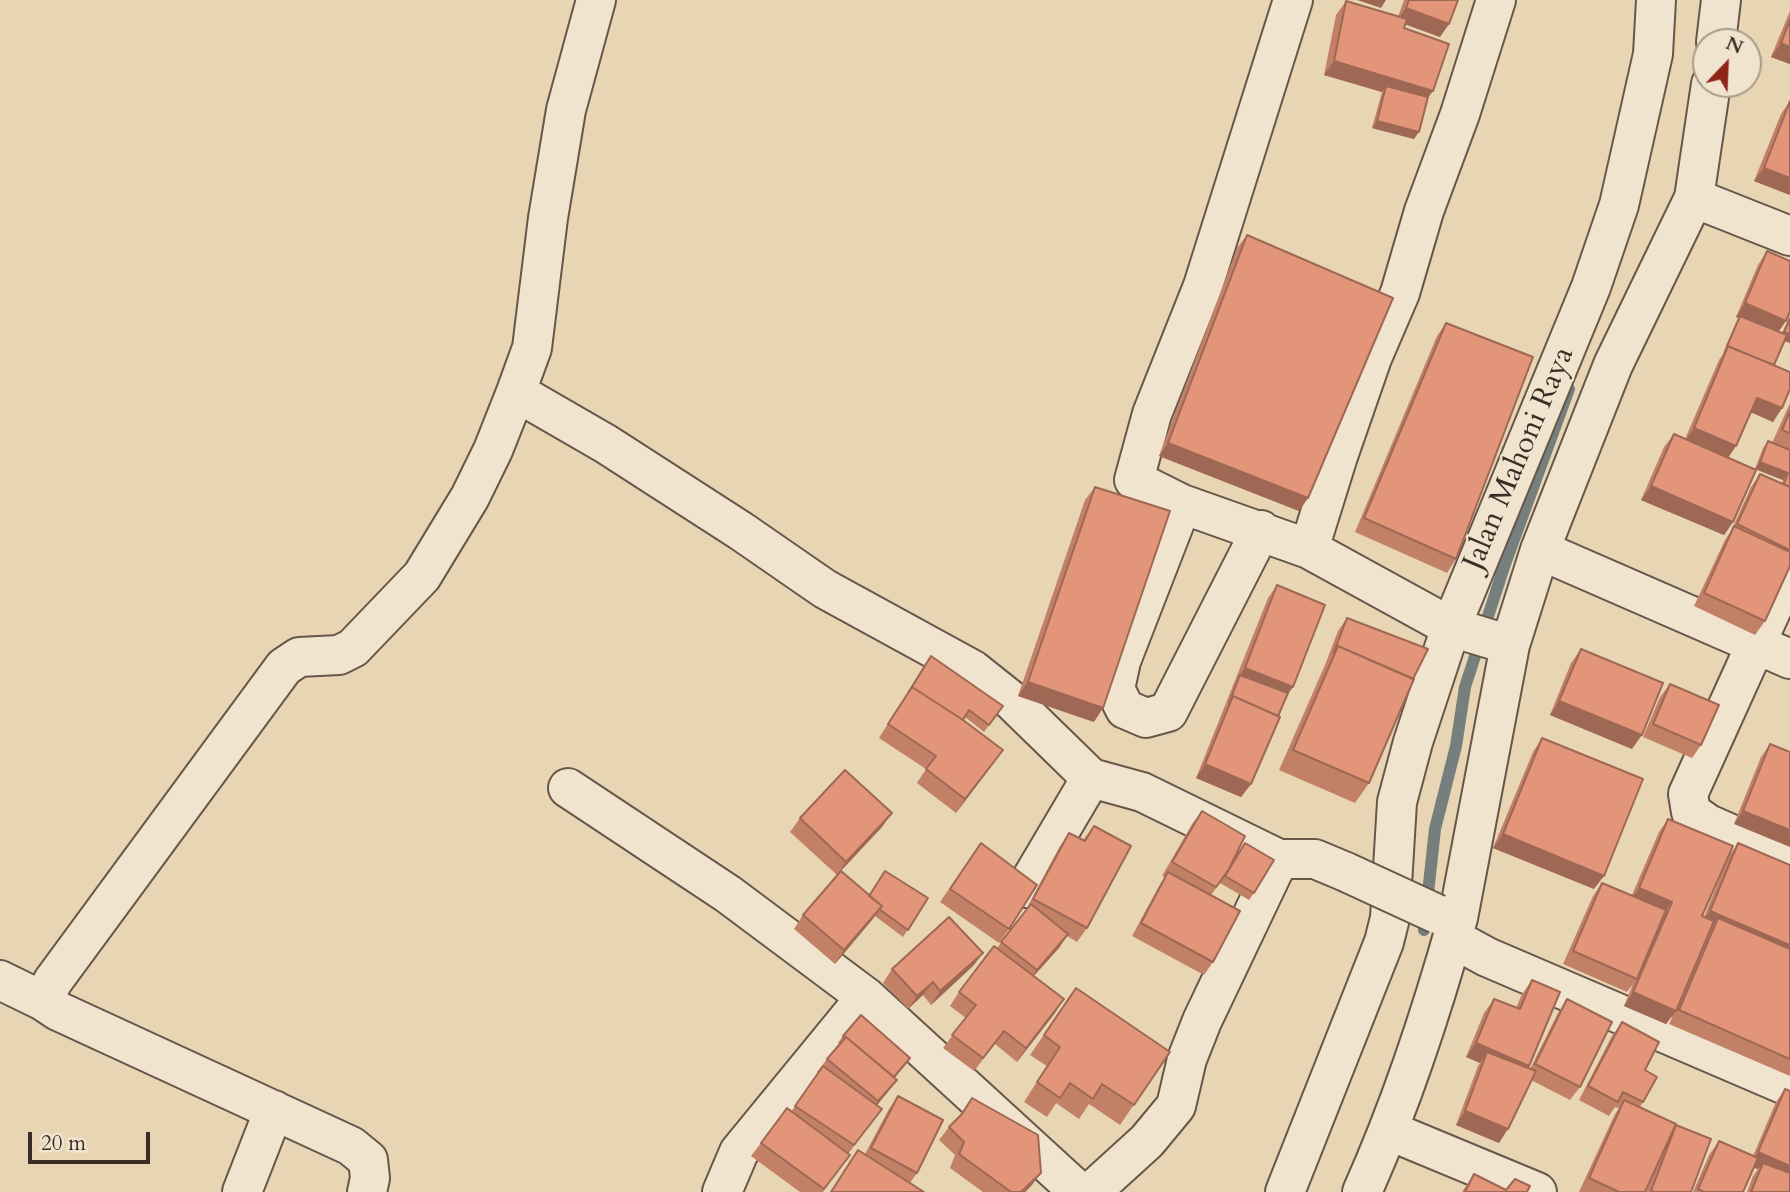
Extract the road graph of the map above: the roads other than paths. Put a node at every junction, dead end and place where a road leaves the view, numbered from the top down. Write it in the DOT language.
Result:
graph roads {
  1 [pos="596,0"];
  2 [pos="1293,0"];
  3 [pos="1496,0"];
  4 [pos="1656,0"];
  5 [pos="1721,0"];
  6 [pos="1718,28"];
  7 [pos="1709,98"];
  8 [pos="1694,198"];
  9 [pos="1790,236"];
  10 [pos="516,392"];
  11 [pos="1182,504"];
  12 [pos="1261,530"];
  13 [pos="1309,548"];
  14 [pos="1540,550"];
  15 [pos="1790,569"];
  16 [pos="1482,637"];
  17 [pos="1756,644"];
  18 [pos="1790,659"];
  19 [pos="1091,778"];
  20 [pos="568,788"];
  21 [pos="1279,859"];
  22 [pos="1790,860"];
  23 [pos="1026,888"];
  24 [pos="1449,923"];
  25 [pos="0,980"];
  26 [pos="866,997"];
  27 [pos="43,1001"];
  28 [pos="1790,1087"];
  29 [pos="274,1110"];
  30 [pos="1390,1130"];
  31 [pos="243,1192"];
  32 [pos="366,1192"];
  33 [pos="722,1192"];
  34 [pos="1080,1192"];
  35 [pos="1091,1192"];
  36 [pos="1285,1192"];
  37 [pos="1362,1192"];
  38 [pos="1537,1192"];
  1 -- 10 [label="street"];
  2 -- 11 [label="street"];
  3 -- 13 [label="street"];
  4 -- 16 [label="street, Jalan Mahoni Raya"];
  5 -- 6 [label="street"];
  7 -- 8 [label="street, Jalan Mahoni Raya"];
  8 -- 9 [label="street"];
  8 -- 14 [label="street, Jalan Mahoni Raya"];
  10 -- 19 [label="street"];
  10 -- 27 [label="street"];
  11 -- 12 [label="street"];
  11 -- 12 [label="street"];
  12 -- 13 [label="street"];
  13 -- 16 [label="street"];
  14 -- 16 [label="street, Jalan Mahoni Raya"];
  14 -- 17 [label="street"];
  15 -- 17 [label="street"];
  16 -- 24 [label="street, Jalan Mahoni Raya"];
  16 -- 36 [label="street, Jalan Mahoni Raya"];
  17 -- 18 [label="street"];
  17 -- 22 [label="street"];
  19 -- 21 [label="street"];
  19 -- 23 [label="street"];
  20 -- 26 [label="street"];
  21 -- 24 [label="street, bridge"];
  21 -- 35 [label="street"];
  24 -- 28 [label="street"];
  24 -- 30 [label="street, Jalan Mahoni Raya"];
  25 -- 27 [label="street"];
  26 -- 33 [label="street"];
  26 -- 34 [label="street"];
  27 -- 29 [label="street"];
  29 -- 31 [label="street"];
  29 -- 32 [label="street"];
  30 -- 37 [label="street, Jalan Mahoni Raya"];
  30 -- 38 [label="street"];
}
